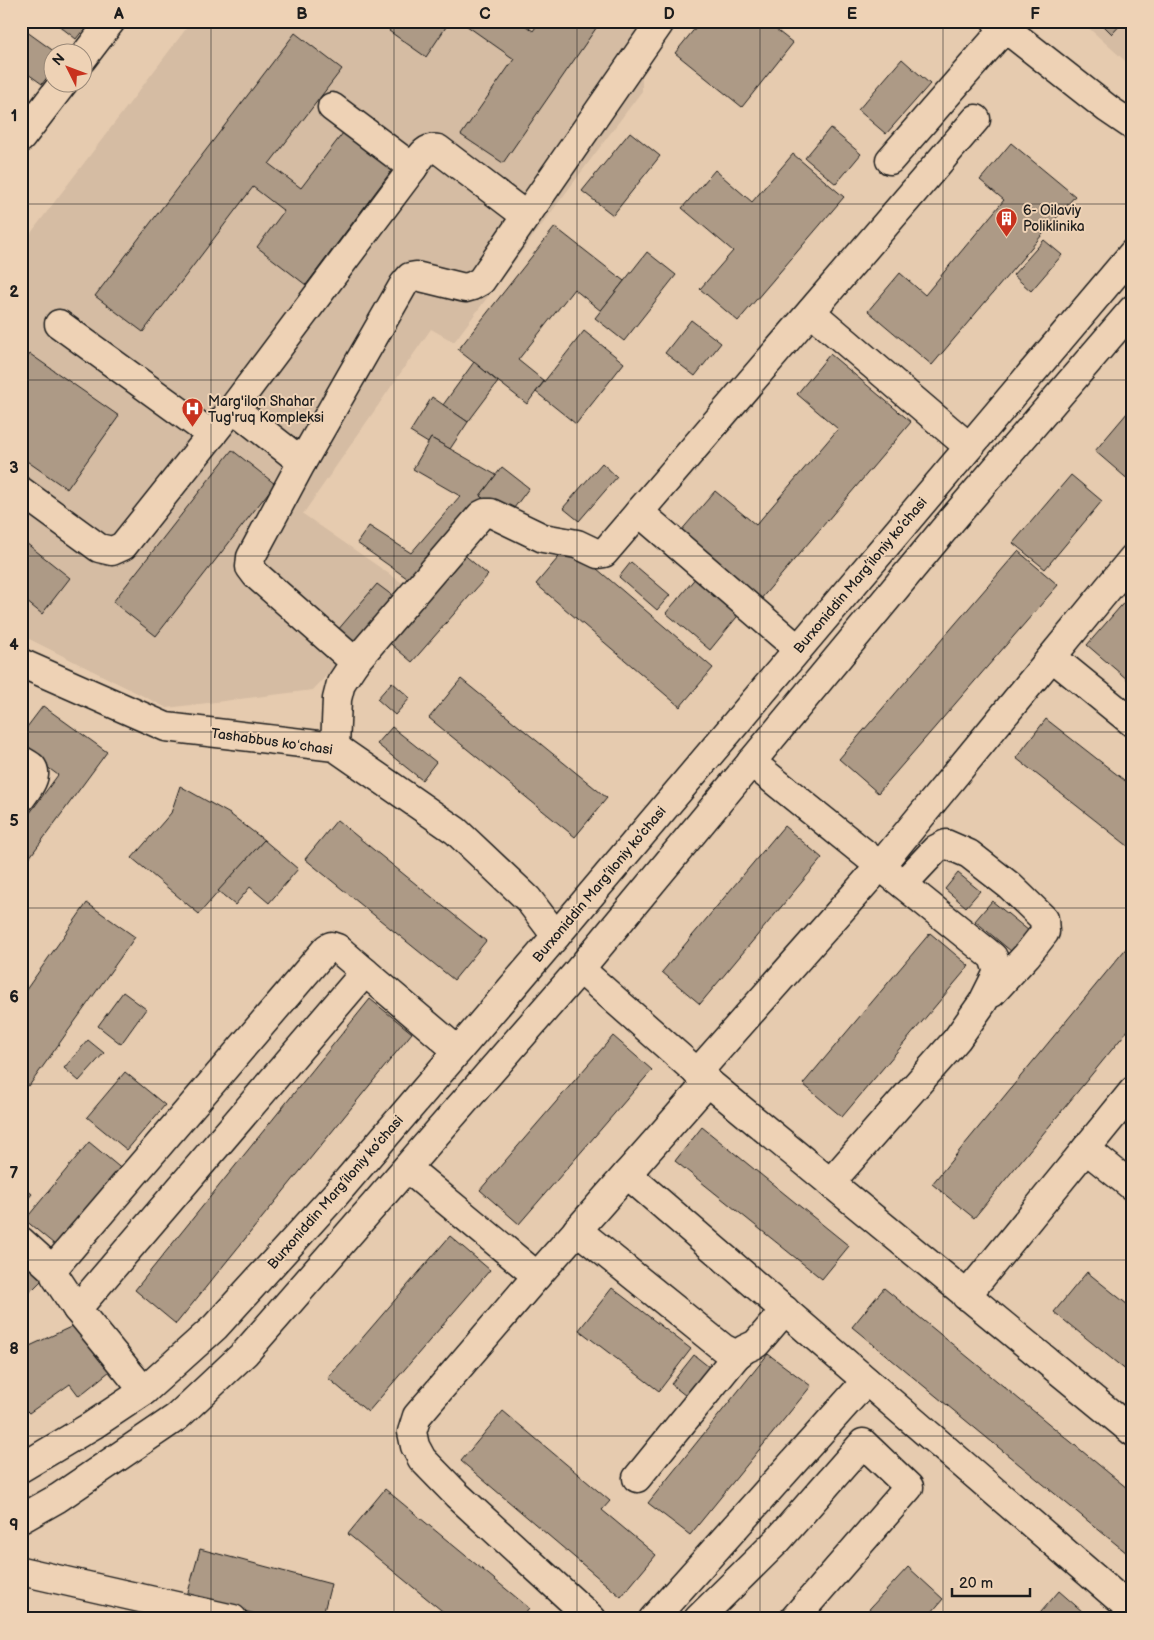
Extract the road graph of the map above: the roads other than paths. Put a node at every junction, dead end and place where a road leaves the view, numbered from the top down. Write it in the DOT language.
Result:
graph roads {
  1 [pos="111,21"];
  2 [pos="659,24"];
  3 [pos="1004,24"];
  4 [pos="92,46"];
  5 [pos="56,92"];
  6 [pos="332,107"];
  7 [pos="1108,110"];
  8 [pos="976,119"];
  9 [pos="1133,120"];
  10 [pos="1133,126"];
  11 [pos="21,138"];
  12 [pos="890,160"];
  13 [pos="413,168"];
  14 [pos="526,216"];
  15 [pos="1133,253"];
  16 [pos="1133,309"];
  17 [pos="811,312"];
  18 [pos="59,324"];
  19 [pos="233,408"];
  20 [pos="212,435"];
  21 [pos="969,447"];
  22 [pos="302,462"];
  23 [pos="21,491"];
  24 [pos="639,512"];
  25 [pos="1133,558"];
  26 [pos="798,649"];
  27 [pos="1052,657"];
  28 [pos="355,662"];
  29 [pos="21,663"];
  30 [pos="1133,723"];
  31 [pos="335,746"];
  32 [pos="21,760"];
  33 [pos="751,762"];
  34 [pos="21,798"];
  35 [pos="880,866"];
  36 [pos="903,884"];
  37 [pos="556,936"];
  38 [pos="580,969"];
  39 [pos="365,972"];
  40 [pos="983,1002"];
  41 [pos="458,1051"];
  42 [pos="702,1078"];
  43 [pos="1133,1091"];
  44 [pos="1086,1149"];
  45 [pos="407,1168"];
  46 [pos="627,1174"];
  47 [pos="830,1183"];
  48 [pos="1133,1187"];
  49 [pos="577,1230"];
  50 [pos="21,1241"];
  51 [pos="54,1271"];
  52 [pos="537,1276"];
  53 [pos="966,1296"];
  54 [pos="77,1309"];
  55 [pos="786,1310"];
  56 [pos="737,1355"];
  57 [pos="866,1381"];
  58 [pos="144,1391"];
  59 [pos="1133,1432"];
  60 [pos="21,1468"];
  61 [pos="637,1478"];
  62 [pos="21,1519"];
  63 [pos="21,1571"];
  64 [pos="1133,1611"];
  65 [pos="233,1619"];
  66 [pos="592,1619"];
  67 [pos="653,1619"];
  68 [pos="698,1619"];
  69 [pos="794,1619"];
  1 -- 4 [label="main road"];
  2 -- 14 [label="main road"];
  3 -- 7 [label="main road"];
  3 -- 12 [label="main road"];
  5 -- 11 [label="main road"];
  6 -- 13 [label="main road"];
  7 -- 9 [label="main road"];
  7 -- 10 [label="main road"];
  8 -- 17 [label="main road"];
  13 -- 14 [label="main road"];
  13 -- 19 [label="main road"];
  14 -- 22 [label="main road"];
  15 -- 21 [label="main road, Burxoniddin Marg’iloniy ko’chasi"];
  16 -- 33 [label="main road"];
  17 -- 21 [label="main road"];
  17 -- 24 [label="main road"];
  18 -- 20 [label="main road"];
  19 -- 20 [label="main road"];
  19 -- 22 [label="main road"];
  20 -- 23 [label="main road"];
  21 -- 26 [label="main road, Burxoniddin Marg’iloniy ko’chasi"];
  22 -- 28 [label="main road"];
  24 -- 26 [label="main road"];
  24 -- 28 [label="main road"];
  25 -- 27 [label="main road"];
  26 -- 37 [label="main road, Burxoniddin Marg’iloniy ko’chasi"];
  27 -- 30 [label="main road"];
  27 -- 35 [label="main road"];
  28 -- 31 [label="main road"];
  29 -- 31 [label="main road, Tashabbus koʻchasi"];
  31 -- 37 [label="main road, Tashabbus koʻchasi"];
  32 -- 34 [label="main road"];
  33 -- 35 [label="main road"];
  33 -- 38 [label="main road"];
  35 -- 36 [label="main road"];
  35 -- 42 [label="main road"];
  36 -- 40 [label="main road"];
  36 -- 40 [label="main road"];
  37 -- 38 [label="main road, Tashabbus koʻchasi"];
  37 -- 41 [label="main road, Burxoniddin Marg’iloniy ko’chasi"];
  38 -- 42 [label="main road, Tashabbus koʻchasi"];
  38 -- 45 [label="main road"];
  39 -- 41 [label="main road"];
  39 -- 51 [label="main road"];
  39 -- 54 [label="main road"];
  40 -- 47 [label="main road"];
  41 -- 58 [label="main road, Burxoniddin Marg’iloniy ko’chasi"];
  42 -- 46 [label="main road"];
  42 -- 47 [label="main road, Tashabbus koʻchasi"];
  43 -- 44 [label="main road"];
  44 -- 48 [label="main road"];
  44 -- 53 [label="main road"];
  45 -- 52 [label="main road"];
  45 -- 62 [label="main road"];
  46 -- 49 [label="main road"];
  46 -- 55 [label="main road"];
  47 -- 53 [label="main road, Tashabbus koʻchasi"];
  49 -- 52 [label="main road"];
  49 -- 56 [label="main road"];
  50 -- 51 [label="main road"];
  51 -- 54 [label="main road"];
  52 -- 66 [label="main road"];
  53 -- 59 [label="main road, Tashabbus koʻchasi"];
  54 -- 58 [label="main road"];
  55 -- 56 [label="main road"];
  55 -- 57 [label="main road"];
  56 -- 61 [label="main road"];
  57 -- 64 [label="main road"];
  57 -- 67 [label="main road"];
  58 -- 60 [label="main road, Burxoniddin Marg’iloniy ko’chasi"];
  63 -- 65 [label="main road"];
  68 -- 69 [label="main road"];
}
